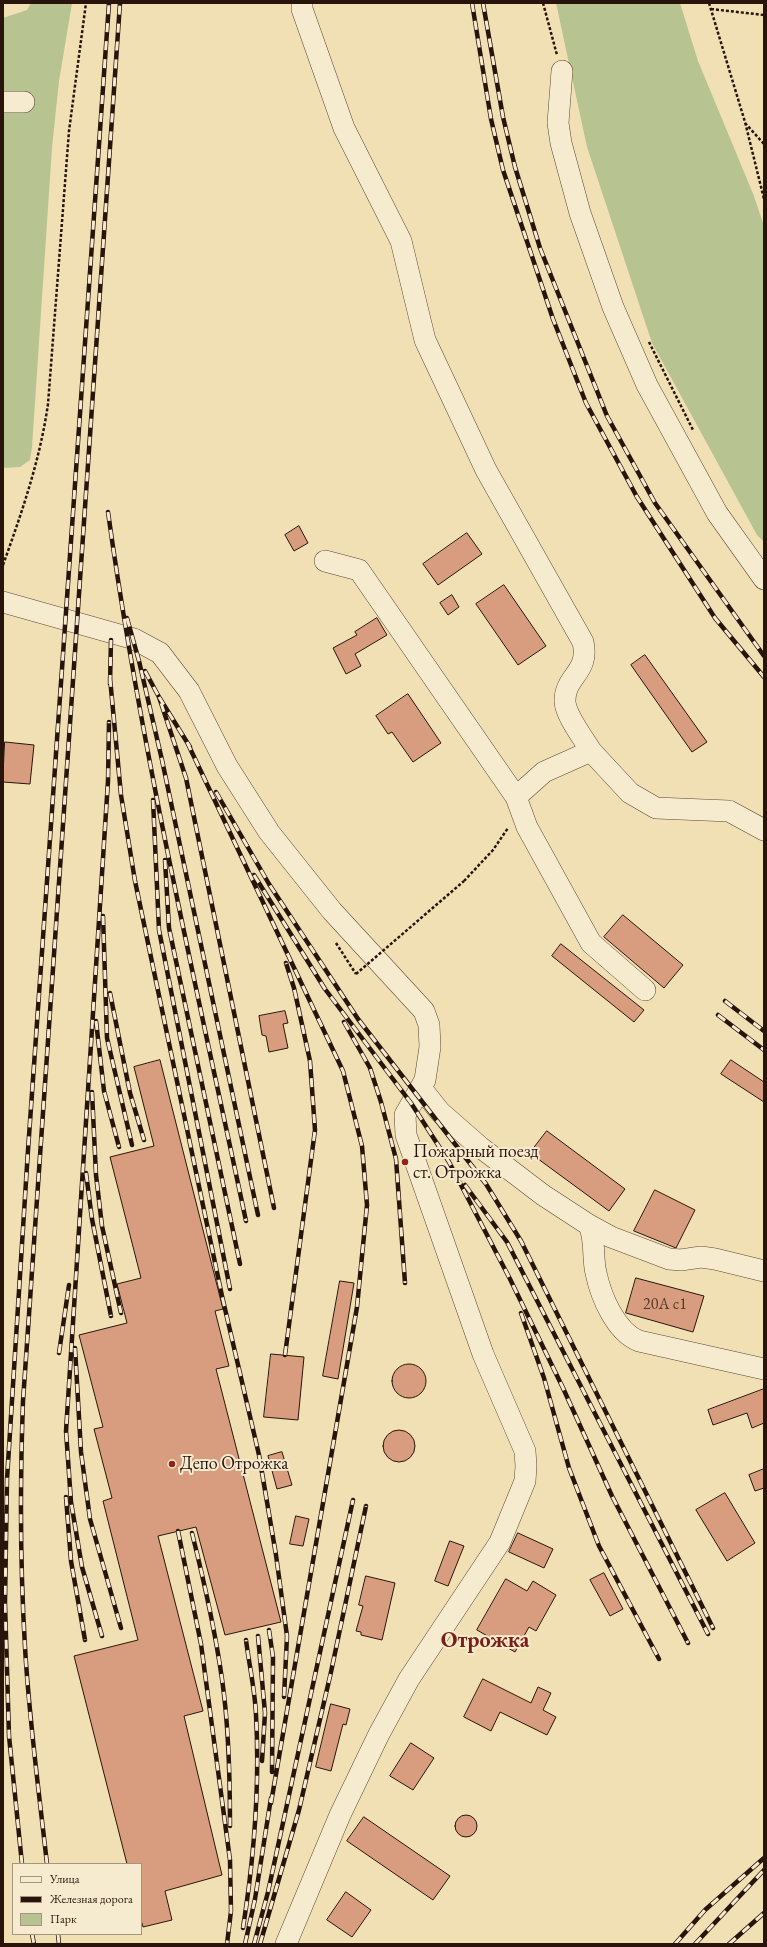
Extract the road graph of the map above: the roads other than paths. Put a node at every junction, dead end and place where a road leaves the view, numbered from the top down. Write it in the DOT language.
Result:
graph roads {
  1 [pos="302,3"];
  2 [pos="562,71"];
  3 [pos="3,102"];
  4 [pos="24,102"];
  5 [pos="325,561"];
  6 [pos="764,579"];
  7 [pos="3,602"];
  8 [pos="591,751"];
  9 [pos="516,798"];
  10 [pos="764,830"];
  11 [pos="645,990"];
  12 [pos="420,1088"];
  13 [pos="589,1225"];
  14 [pos="764,1271"];
  15 [pos="764,1369"];
  16 [pos="286,1944"];
  1 -- 8 [label="lane"];
  2 -- 6 [label="lane"];
  3 -- 4 [label="lane"];
  5 -- 9 [label="lane"];
  7 -- 12 [label="lane"];
  8 -- 9 [label="lane"];
  8 -- 10 [label="lane"];
  9 -- 11 [label="lane"];
  12 -- 13 [label="lane"];
  12 -- 16 [label="lane"];
  13 -- 14 [label="lane"];
  13 -- 15 [label="lane"];
}
